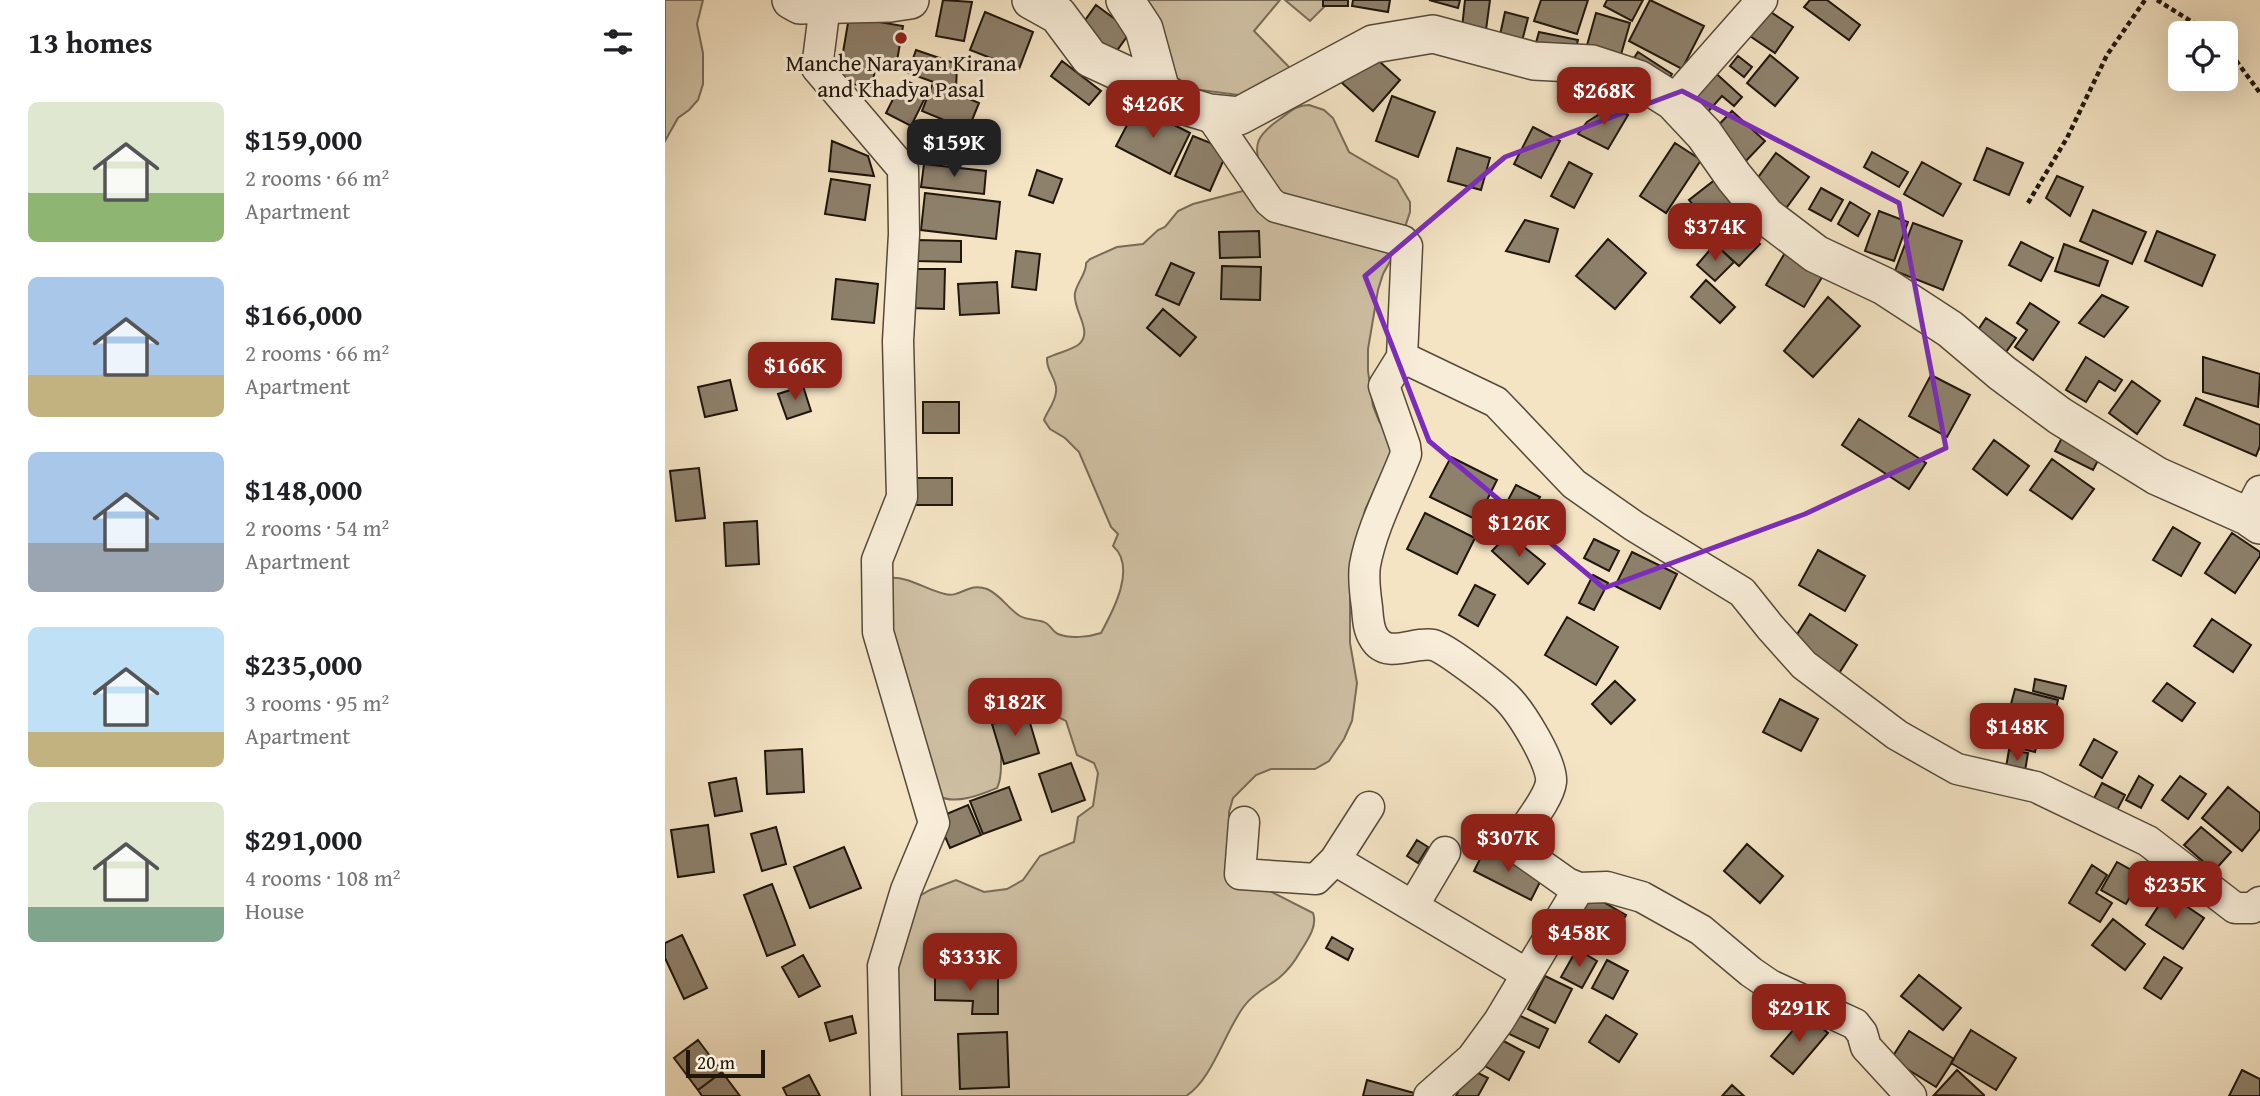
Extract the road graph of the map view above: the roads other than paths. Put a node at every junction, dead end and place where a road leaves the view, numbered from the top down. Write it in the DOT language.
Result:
graph roads {
  1 [pos="911,0"];
  2 [pos="1031,0"];
  3 [pos="1125,0"];
  4 [pos="1762,0"];
  5 [pos="808,2"];
  6 [pos="1161,91"];
  7 [pos="1673,101"];
  8 [pos="1209,113"];
  9 [pos="1402,357"];
  10 [pos="2256,511"];
  11 [pos="1369,807"];
  12 [pos="1244,822"];
  13 [pos="1445,852"];
  14 [pos="1335,860"];
  15 [pos="1579,888"];
  16 [pos="2260,902"];
  17 [pos="1413,906"];
  18 [pos="1527,974"];
  19 [pos="886,1096"];
  20 [pos="1429,1096"];
  21 [pos="1911,1096"];
  1 -- 5 [label="street"];
  2 -- 6 [label="street"];
  3 -- 6 [label="street"];
  4 -- 7 [label="street"];
  5 -- 19 [label="street"];
  6 -- 8 [label="street"];
  7 -- 8 [label="street"];
  7 -- 10 [label="street"];
  8 -- 9 [label="street"];
  9 -- 15 [label="street"];
  9 -- 16 [label="street"];
  11 -- 14 [label="street"];
  12 -- 14 [label="street"];
  13 -- 17 [label="street"];
  14 -- 17 [label="street"];
  15 -- 18 [label="street"];
  15 -- 21 [label="street"];
  17 -- 18 [label="street"];
  18 -- 20 [label="street"];
}
